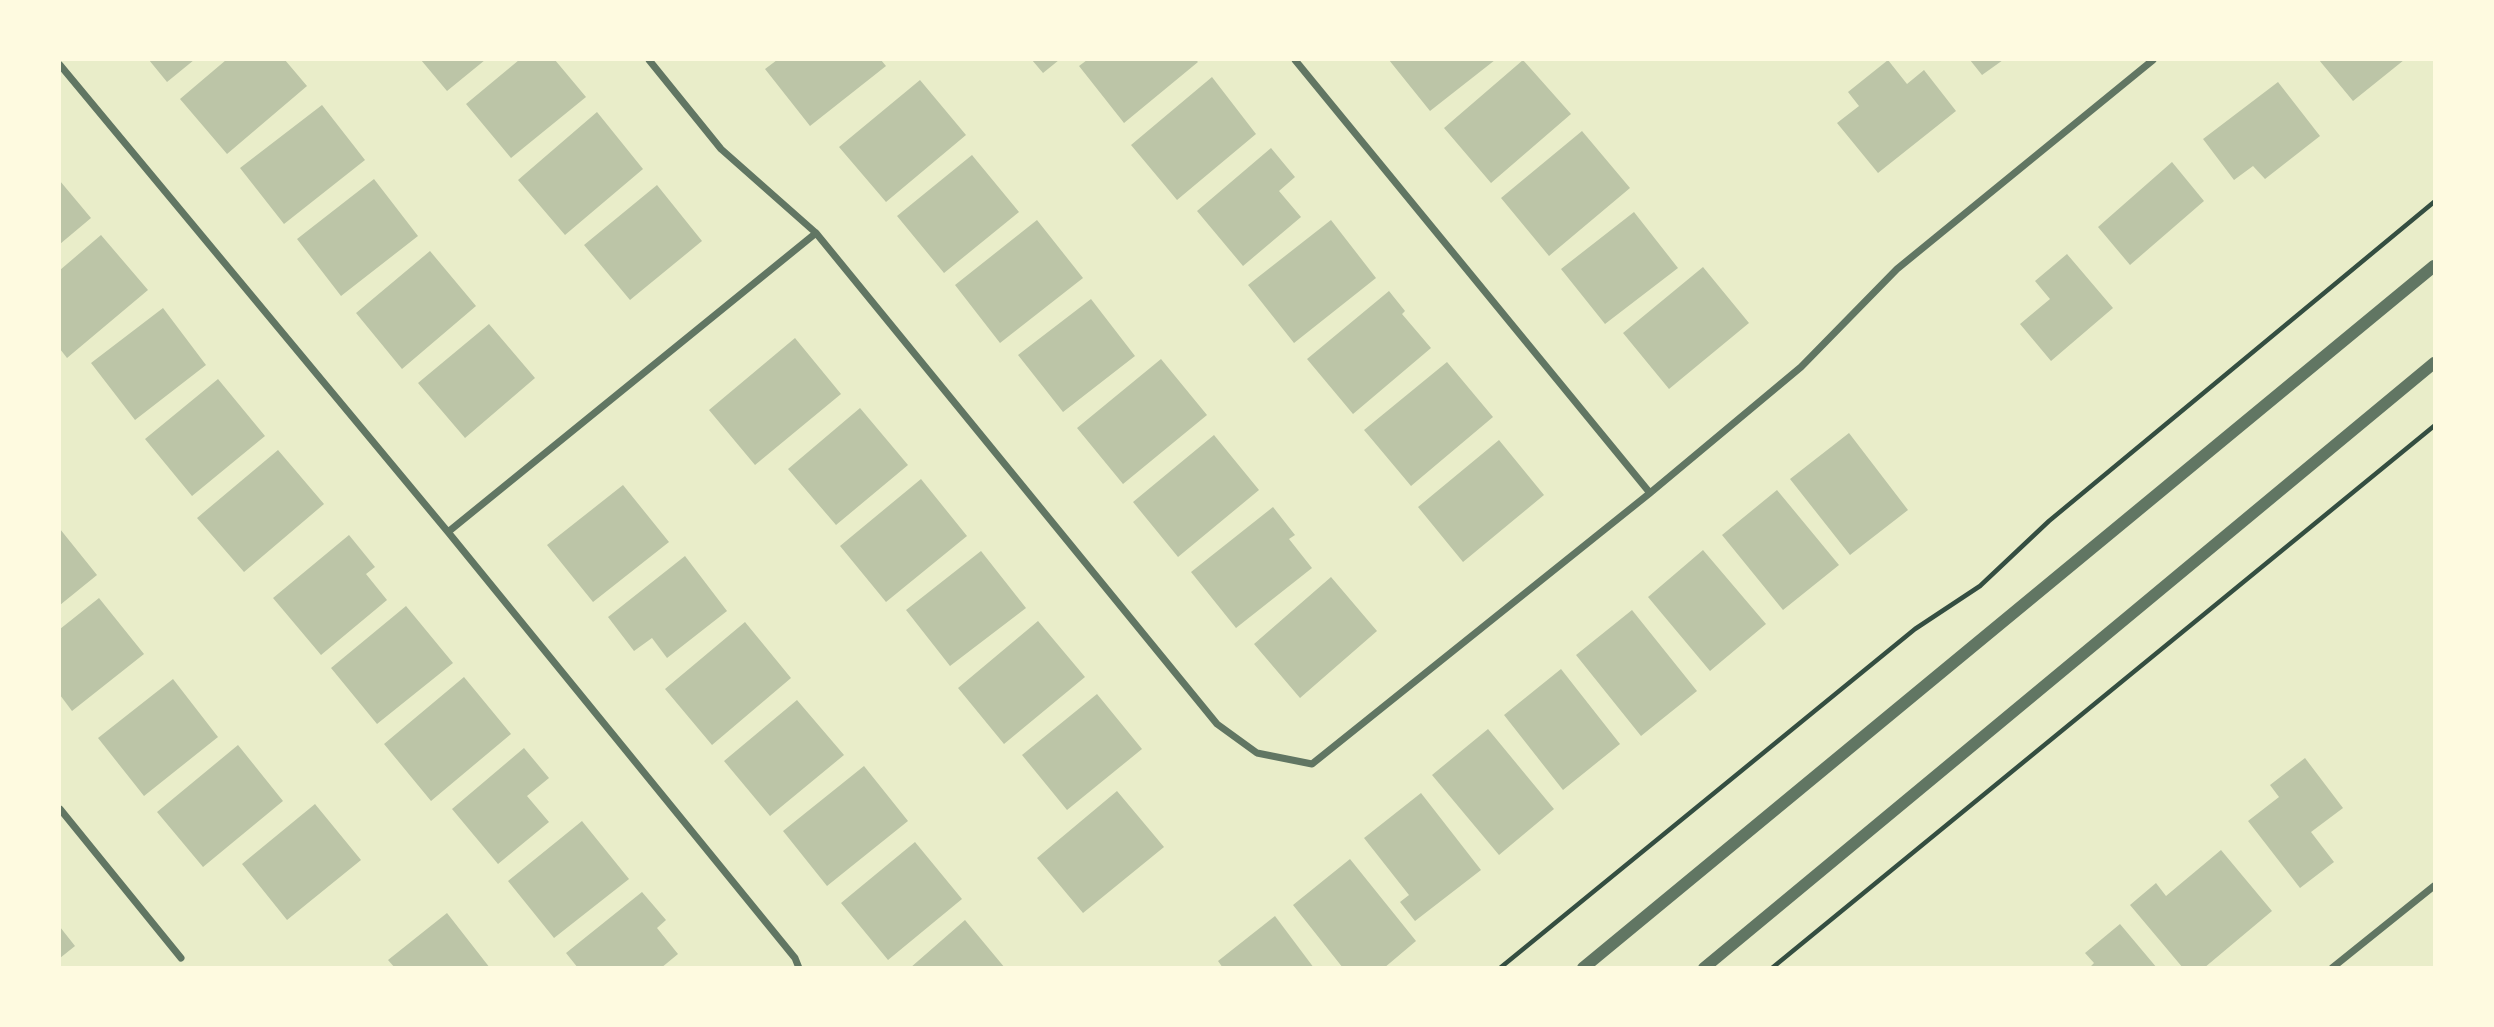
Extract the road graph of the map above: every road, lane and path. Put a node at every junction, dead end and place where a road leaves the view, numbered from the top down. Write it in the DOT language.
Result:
graph roads {
  1 [pos="649,60"];
  2 [pos="1295,60"];
  3 [pos="2153,60"];
  4 [pos="60,65"];
  5 [pos="2434,202"];
  6 [pos="816,233"];
  7 [pos="2434,266"];
  8 [pos="2434,363"];
  9 [pos="2434,426"];
  10 [pos="1650,493"];
  11 [pos="448,532"];
  12 [pos="60,809"];
  13 [pos="2434,886"];
  14 [pos="181,958"];
  15 [pos="799,968"];
  16 [pos="1500,968"];
  17 [pos="1583,968"];
  18 [pos="1704,968"];
  19 [pos="1772,968"];
  20 [pos="2332,968"];
  1 -- 6 [label="street"];
  2 -- 10 [label="street"];
  3 -- 10 [label="street"];
  4 -- 11 [label="street"];
  5 -- 16 [label="path"];
  6 -- 10 [label="street"];
  6 -- 11 [label="street"];
  7 -- 17 [label="street"];
  8 -- 18 [label="street"];
  9 -- 19 [label="path"];
  11 -- 15 [label="street"];
  12 -- 14 [label="street"];
  13 -- 20 [label="street"];
}
